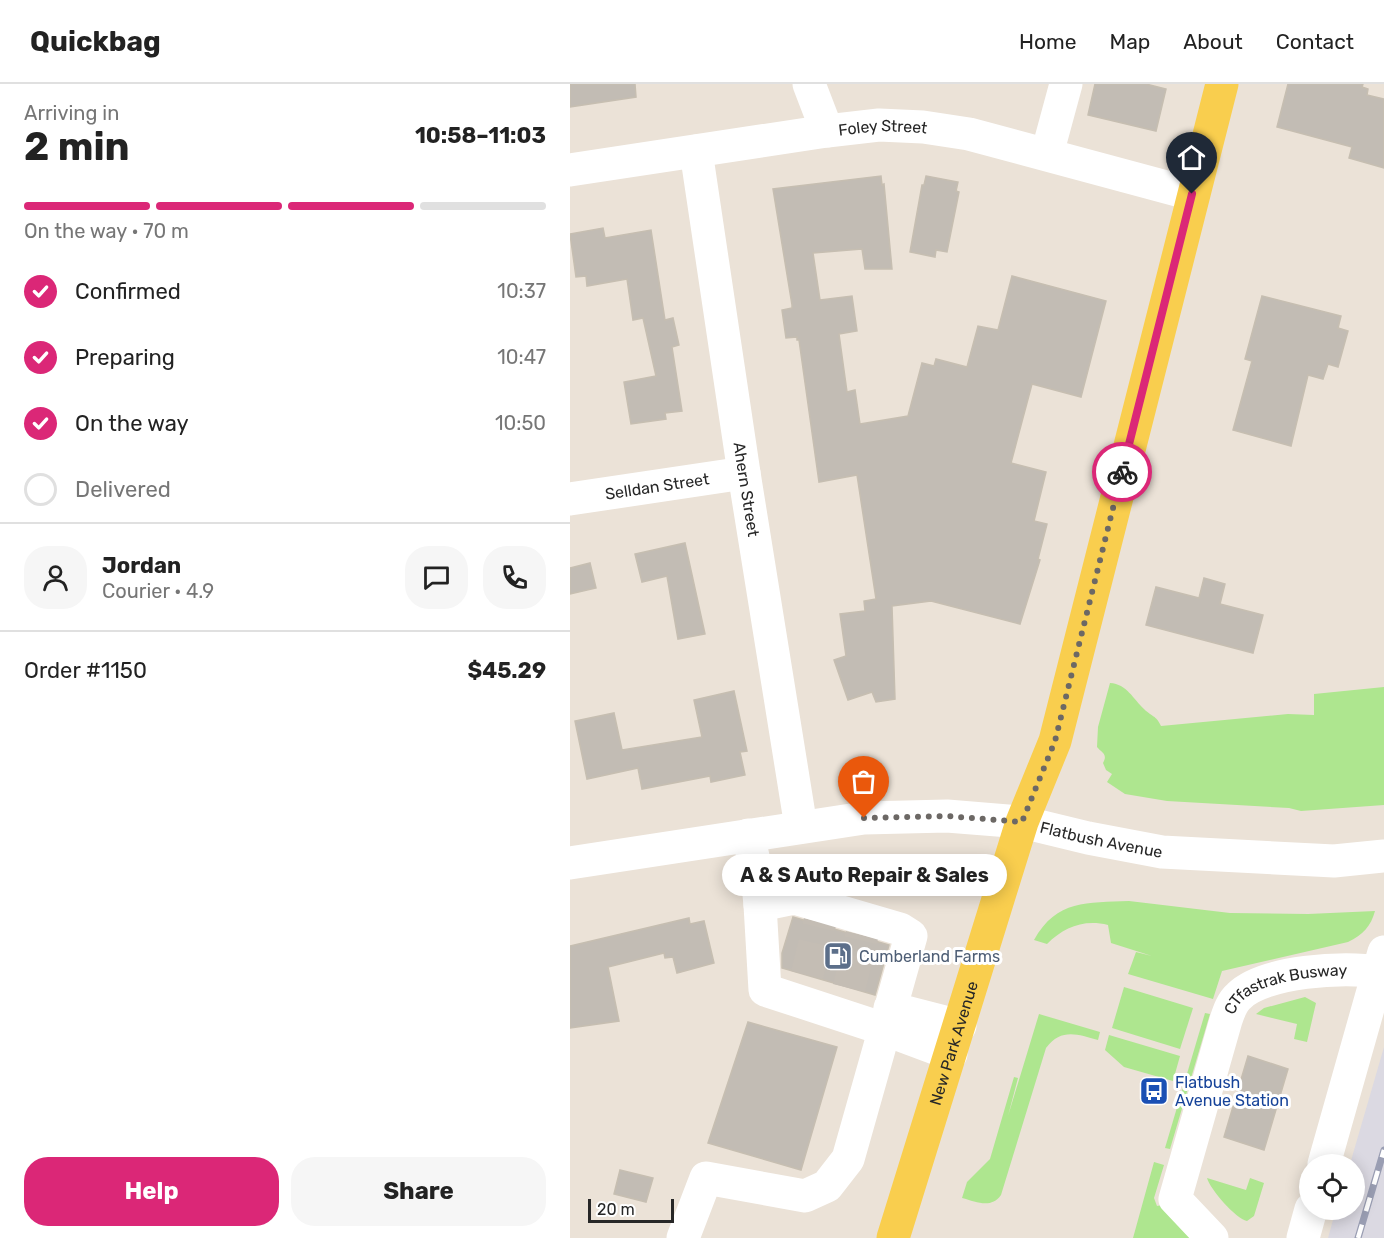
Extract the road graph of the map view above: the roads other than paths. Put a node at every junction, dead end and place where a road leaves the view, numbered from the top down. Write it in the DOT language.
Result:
graph roads {
  1 [pos="809,84"];
  2 [pos="1066,84"];
  3 [pos="1222,84"];
  4 [pos="827,131"];
  5 [pos="696,151"];
  6 [pos="1047,154"];
  7 [pos="570,170"];
  8 [pos="1192,194"];
  9 [pos="744,473"];
  10 [pos="570,499"];
  11 [pos="1022,822"];
  12 [pos="801,827"];
  13 [pos="748,835"];
  14 [pos="1384,856"];
  15 [pos="570,863"];
  16 [pos="760,905"];
  17 [pos="1381,961"];
  18 [pos="887,1018"];
  19 [pos="955,1040"];
  20 [pos="1327,1154"];
  21 [pos="1308,1220"];
  22 [pos="684,1238"];
  23 [pos="893,1238"];
  24 [pos="1212,1238"];
  25 [pos="1303,1238"];
  1 -- 4 [label="street"];
  2 -- 6 [label="street"];
  3 -- 8 [label="main road, New Park Avenue"];
  4 -- 5 [label="street, Foley Street"];
  4 -- 6 [label="street, Foley Street"];
  5 -- 7 [label="street, Foley Street"];
  5 -- 9 [label="street, Ahern Street"];
  6 -- 8 [label="street, Foley Street"];
  8 -- 11 [label="main road, New Park Avenue"];
  9 -- 10 [label="street, Selldan Street"];
  9 -- 12 [label="street, Ahern Street"];
  11 -- 12 [label="street, Flatbush Avenue"];
  11 -- 14 [label="street, Flatbush Avenue"];
  11 -- 19 [label="main road, New Park Avenue"];
  12 -- 13 [label="street, Flatbush Avenue"];
  13 -- 15 [label="street, Flatbush Avenue"];
  13 -- 16 [label="street"];
  16 -- 18 [label="street"];
  16 -- 18 [label="street"];
  17 -- 20 [label="street, CTfastrak Busway"];
  17 -- 24 [label="street, CTfastrak Busway"];
  18 -- 19 [label="street"];
  18 -- 22 [label="street"];
  19 -- 23 [label="main road, New Park Avenue"];
  21 -- 25 [label="street"];
}
